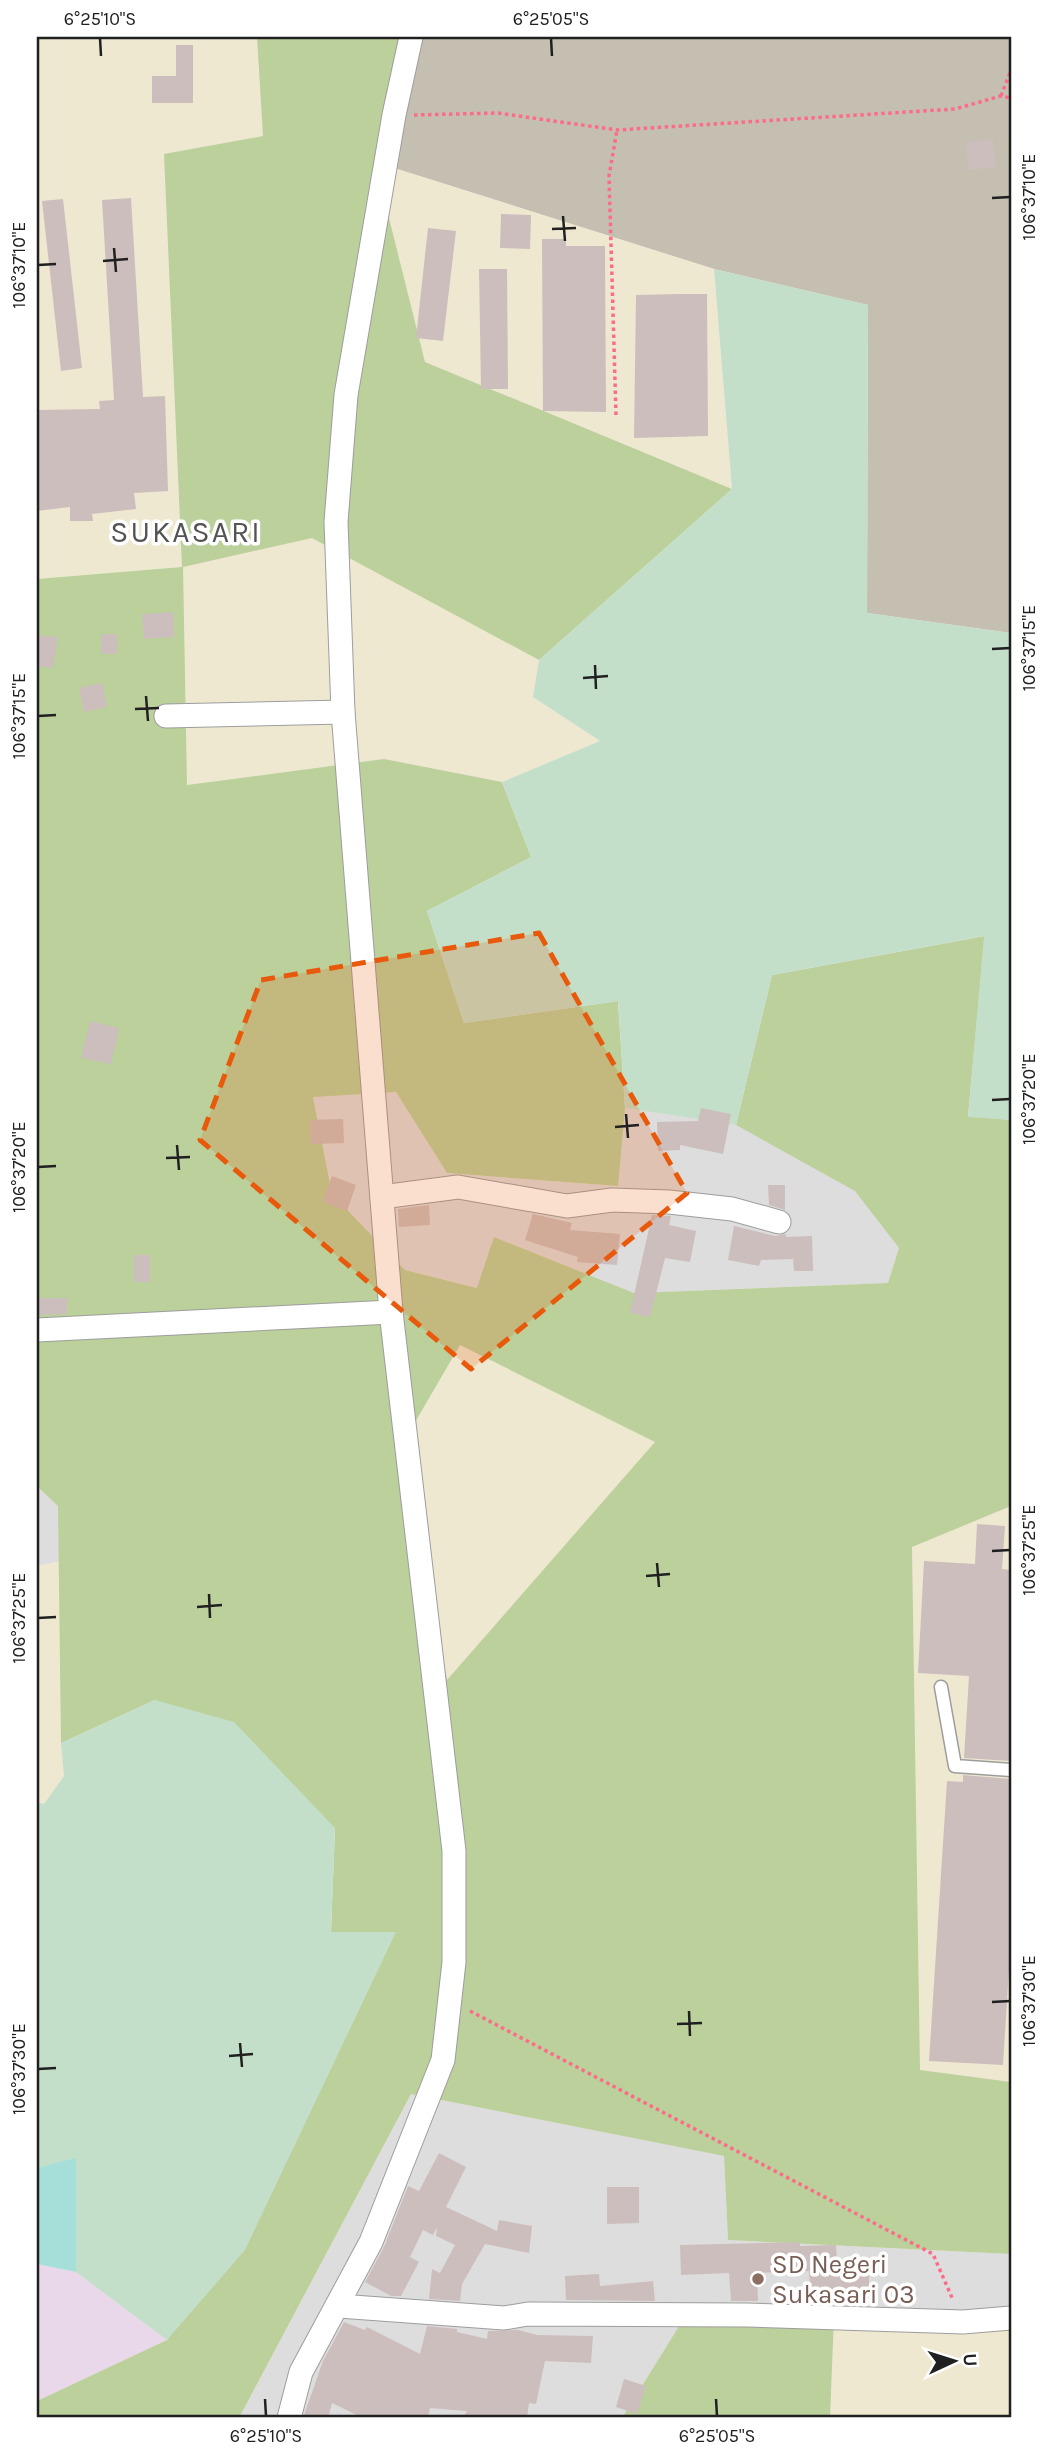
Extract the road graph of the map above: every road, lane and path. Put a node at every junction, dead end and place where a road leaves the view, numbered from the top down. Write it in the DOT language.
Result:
graph roads {
  1 [pos="411,37"];
  2 [pos="1011,70"];
  3 [pos="1001,96"];
  4 [pos="1011,98"];
  5 [pos="394,115"];
  6 [pos="617,130"];
  7 [pos="615,415"];
  8 [pos="343,712"];
  9 [pos="166,716"];
  10 [pos="382,1197"];
  11 [pos="779,1222"];
  12 [pos="391,1312"];
  13 [pos="37,1330"];
  14 [pos="941,1688"];
  15 [pos="1011,1770"];
  16 [pos="450,2001"];
  17 [pos="339,2306"];
  18 [pos="1011,2318"];
  19 [pos="963,2322"];
  20 [pos="289,2418"];
  1 -- 5 [label="street"];
  2 -- 3 [label="path"];
  3 -- 4 [label="path"];
  3 -- 6 [label="path"];
  5 -- 6 [label="path"];
  5 -- 8 [label="street"];
  6 -- 7 [label="path"];
  8 -- 9 [label="street"];
  8 -- 10 [label="street"];
  10 -- 11 [label="street"];
  10 -- 12 [label="street"];
  12 -- 13 [label="street"];
  12 -- 16 [label="street"];
  14 -- 15 [label="lane"];
  16 -- 17 [label="street"];
  16 -- 19 [label="path"];
  17 -- 19 [label="street"];
  17 -- 20 [label="street"];
  18 -- 19 [label="street"];
}
